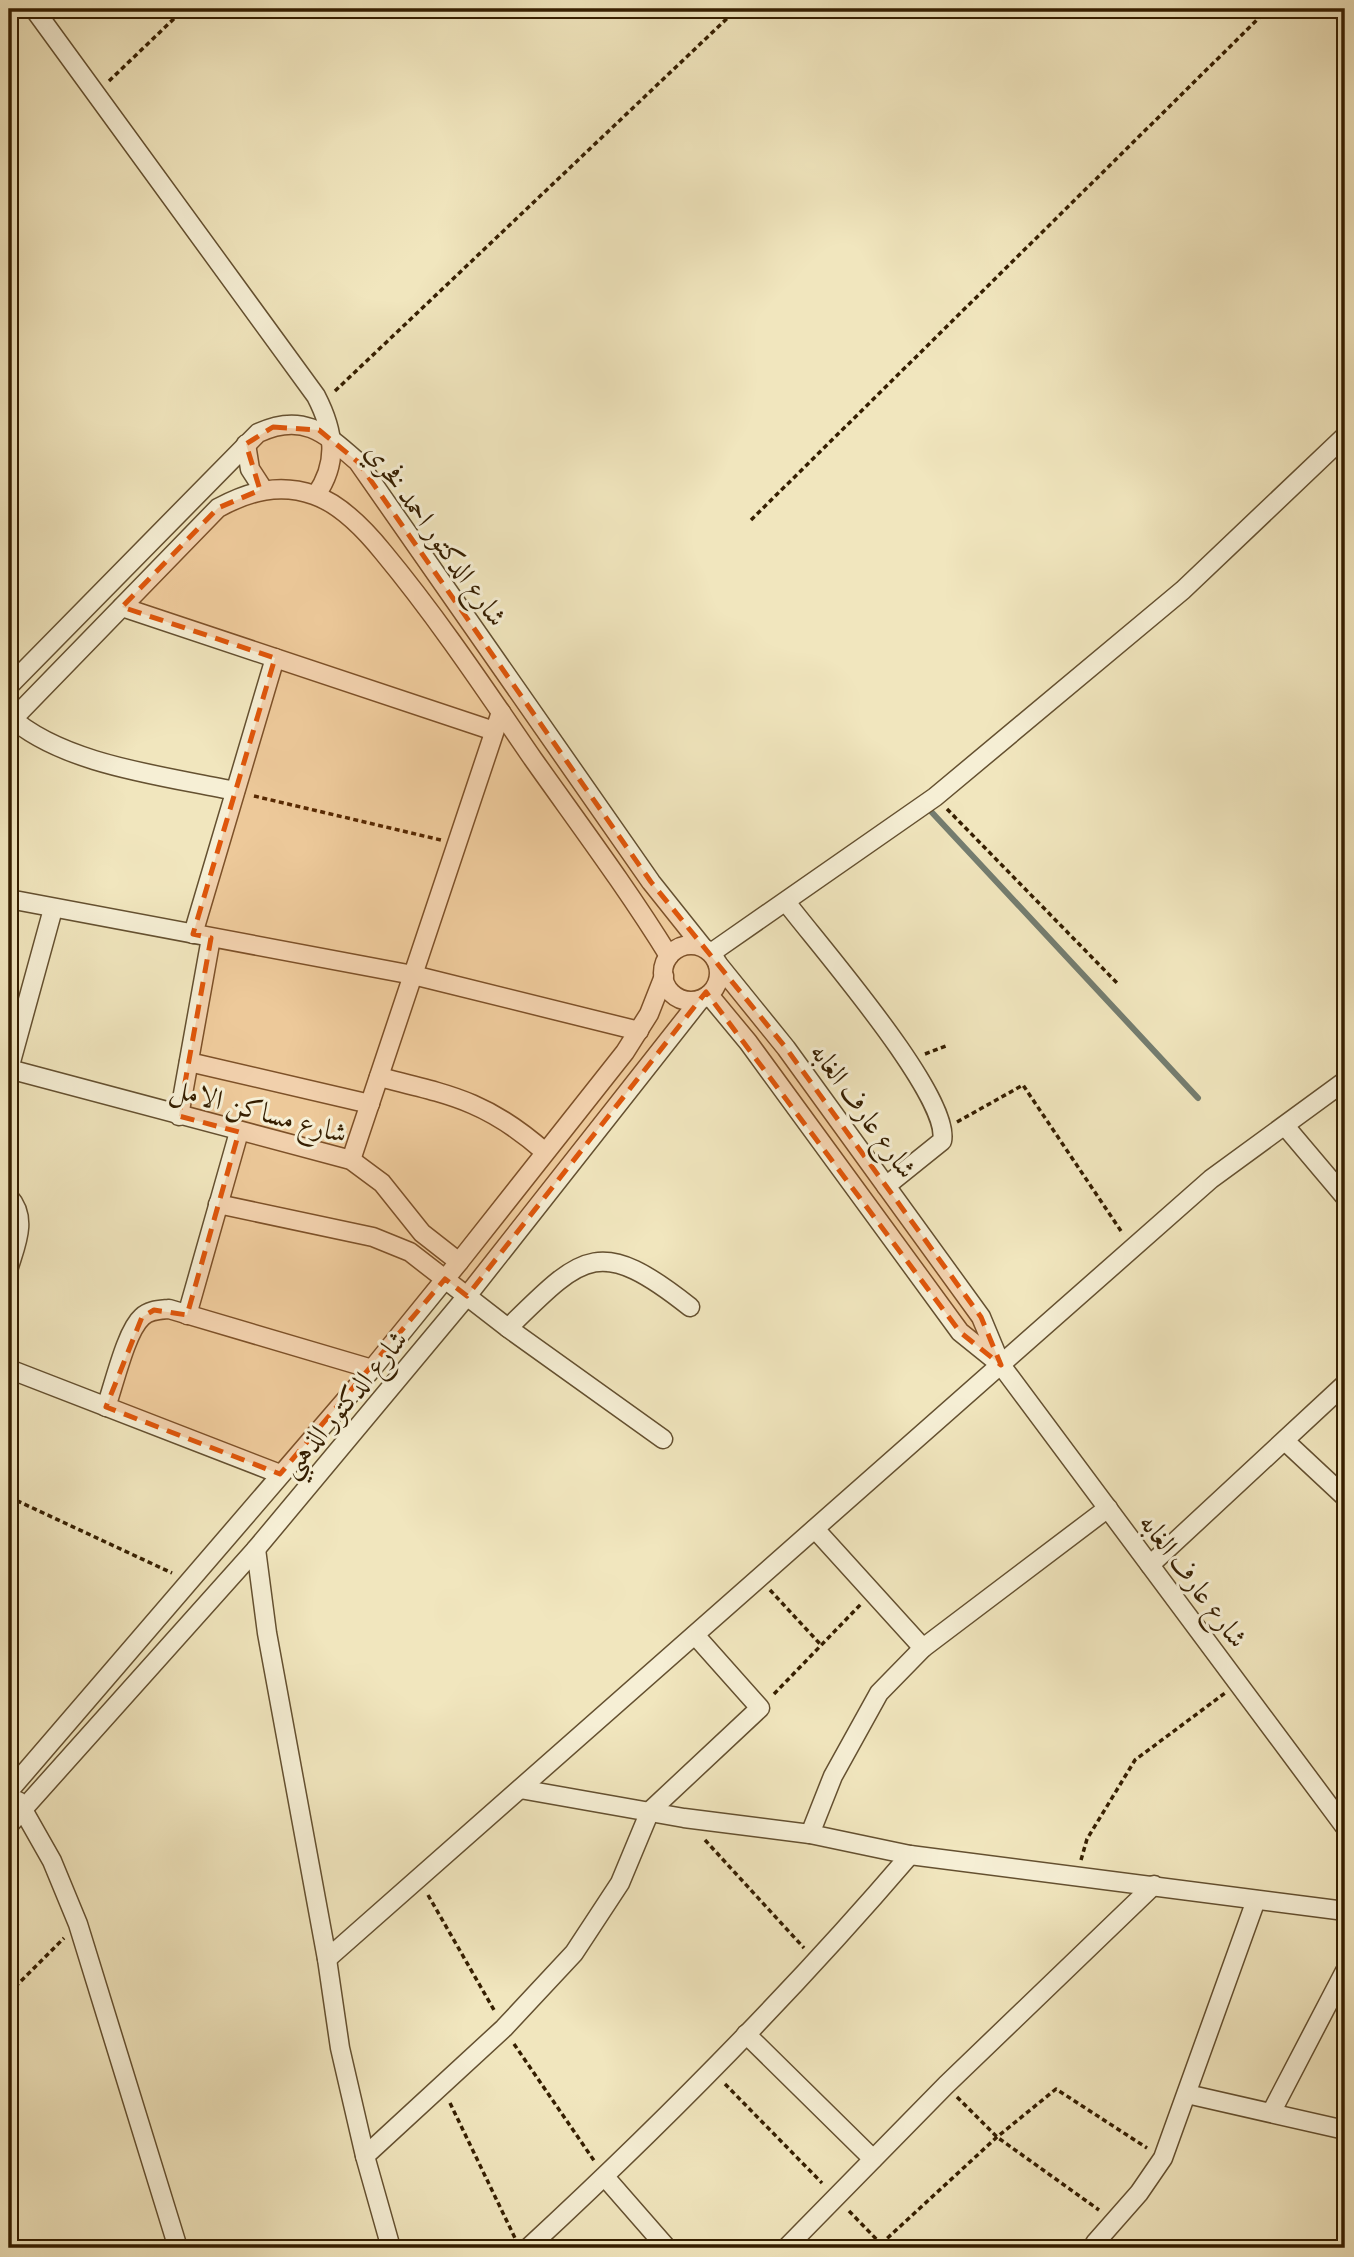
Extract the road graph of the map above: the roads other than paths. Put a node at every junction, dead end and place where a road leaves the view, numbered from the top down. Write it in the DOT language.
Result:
graph roads {
  1 [pos="34,9"];
  2 [pos="1345,436"];
  3 [pos="332,439"];
  4 [pos="246,444"];
  5 [pos="263,489"];
  6 [pos="316,495"];
  7 [pos="122,607"];
  8 [pos="275,658"];
  9 [pos="9,686"];
  10 [pos="500,712"];
  11 [pos="10,719"];
  12 [pos="494,731"];
  13 [pos="235,791"];
  14 [pos="9,899"];
  15 [pos="786,902"];
  16 [pos="53,909"];
  17 [pos="193,934"];
  18 [pos="211,938"];
  19 [pos="710,954"];
  20 [pos="669,956"];
  21 [pos="413,975"];
  22 [pos="664,976"];
  23 [pos="704,997"];
  24 [pos="639,1031"];
  25 [pos="189,1062"];
  26 [pos="9,1069"];
  27 [pos="379,1077"];
  28 [pos="1343,1088"];
  29 [pos="370,1104"];
  30 [pos="179,1116"];
  31 [pos="1285,1126"];
  32 [pos="239,1132"];
  33 [pos="545,1152"];
  34 [pos="351,1160"];
  35 [pos="886,1186"];
  36 [pos="9,1197"];
  37 [pos="1345,1197"];
  38 [pos="218,1204"];
  39 [pos="459,1262"];
  40 [pos="9,1267"];
  41 [pos="445,1279"];
  42 [pos="467,1296"];
  43 [pos="690,1307"];
  44 [pos="187,1315"];
  45 [pos="508,1328"];
  46 [pos="1001,1365"];
  47 [pos="9,1369"];
  48 [pos="372,1369"];
  49 [pos="1345,1384"];
  50 [pos="106,1407"];
  51 [pos="663,1439"];
  52 [pos="1285,1441"];
  53 [pos="280,1474"];
  54 [pos="1345,1497"];
  55 [pos="1108,1508"];
  56 [pos="815,1529"];
  57 [pos="256,1549"];
  58 [pos="1150,1566"];
  59 [pos="695,1635"];
  60 [pos="923,1648"];
  61 [pos="9,1788"];
  62 [pos="520,1789"];
  63 [pos="23,1810"];
  64 [pos="650,1811"];
  65 [pos="9,1825"];
  66 [pos="1345,1827"];
  67 [pos="810,1834"];
  68 [pos="910,1856"];
  69 [pos="1154,1885"];
  70 [pos="1256,1900"];
  71 [pos="1345,1911"];
  72 [pos="327,1959"];
  73 [pos="1345,1971"];
  74 [pos="746,2034"];
  75 [pos="1187,2094"];
  76 [pos="1272,2111"];
  77 [pos="1345,2130"];
  78 [pos="365,2156"];
  79 [pos="873,2159"];
  80 [pos="605,2177"];
  81 [pos="1095,2246"];
  82 [pos="178,2248"];
  83 [pos="391,2248"];
  84 [pos="528,2248"];
  85 [pos="667,2248"];
  86 [pos="786,2248"];
  1 -- 3 [label="street"];
  2 -- 15 [label="street"];
  3 -- 4 [label="street, شارع الدكتور احمد فخري"];
  3 -- 6 [label="street"];
  3 -- 19 [label="street, شارع الدكتور احمد فخري"];
  4 -- 5 [label="street"];
  4 -- 9 [label="street, شارع الدكتور احمد فخري"];
  5 -- 6 [label="street, شارع الدكتور احمد فخري"];
  5 -- 7 [label="street, شارع الدكتور احمد فخري"];
  6 -- 10 [label="street, شارع الدكتور احمد فخري"];
  7 -- 8 [label="street"];
  7 -- 11 [label="street, شارع الدكتور احمد فخري"];
  8 -- 12 [label="street"];
  8 -- 13 [label="street"];
  10 -- 12 [label="street"];
  10 -- 20 [label="street, شارع الدكتور احمد فخري"];
  11 -- 13 [label="street"];
  12 -- 21 [label="street"];
  13 -- 17 [label="street"];
  14 -- 16 [label="street"];
  15 -- 19 [label="street"];
  15 -- 35 [label="street"];
  16 -- 17 [label="street"];
  16 -- 26 [label="street"];
  17 -- 18 [label="street"];
  18 -- 21 [label="street"];
  18 -- 25 [label="street"];
  19 -- 20 [label="street"];
  19 -- 23 [label="street"];
  19 -- 35 [label="street, شارع عارف الغابه"];
  20 -- 22 [label="street"];
  21 -- 24 [label="street"];
  21 -- 27 [label="street"];
  22 -- 23 [label="street"];
  22 -- 24 [label="street, شارع الدكتور الذهبي"];
  23 -- 42 [label="street, شارع الدكتور الذهبي"];
  23 -- 46 [label="street, شارع عارف الغابه"];
  24 -- 33 [label="street, شارع الدكتور الذهبي"];
  25 -- 29 [label="street"];
  25 -- 30 [label="street"];
  26 -- 30 [label="street, شارع مساكن الامل"];
  27 -- 29 [label="street"];
  27 -- 33 [label="street"];
  28 -- 31 [label="street"];
  29 -- 34 [label="street"];
  30 -- 32 [label="street, شارع مساكن الامل"];
  31 -- 37 [label="street"];
  31 -- 46 [label="street"];
  32 -- 34 [label="street, شارع مساكن الامل"];
  32 -- 38 [label="street"];
  33 -- 39 [label="street, شارع الدكتور الذهبي"];
  34 -- 39 [label="street, شارع مساكن الامل"];
  35 -- 46 [label="street, شارع عارف الغابه"];
  36 -- 40 [label="street"];
  38 -- 41 [label="street"];
  38 -- 44 [label="street"];
  39 -- 41 [label="street, شارع الدكتور الذهبي"];
  41 -- 42 [label="street"];
  41 -- 48 [label="street, شارع الدكتور الذهبي"];
  42 -- 45 [label="street"];
  42 -- 57 [label="street, شارع الدكتور الذهبي"];
  43 -- 45 [label="street"];
  44 -- 48 [label="street"];
  44 -- 50 [label="street"];
  45 -- 51 [label="street"];
  46 -- 55 [label="street, شارع عارف الغابه"];
  46 -- 56 [label="street"];
  47 -- 50 [label="street"];
  48 -- 53 [label="street, شارع الدكتور الذهبي"];
  49 -- 52 [label="street"];
  50 -- 53 [label="street"];
  52 -- 54 [label="street"];
  52 -- 58 [label="street"];
  53 -- 61 [label="street, شارع الدكتور الذهبي"];
  55 -- 58 [label="street, شارع عارف الغابه"];
  55 -- 60 [label="street"];
  56 -- 59 [label="street"];
  56 -- 60 [label="street"];
  57 -- 63 [label="street, شارع الدكتور الذهبي"];
  57 -- 72 [label="street"];
  58 -- 66 [label="street, شارع عارف الغابه"];
  59 -- 62 [label="street"];
  59 -- 64 [label="street"];
  60 -- 67 [label="street"];
  61 -- 63 [label="street"];
  62 -- 64 [label="street"];
  62 -- 72 [label="street"];
  63 -- 65 [label="street, شارع الدكتور الذهبي"];
  63 -- 82 [label="street"];
  64 -- 67 [label="street"];
  64 -- 78 [label="street"];
  67 -- 68 [label="street"];
  68 -- 69 [label="street"];
  68 -- 74 [label="street"];
  69 -- 70 [label="street"];
  69 -- 79 [label="street"];
  70 -- 71 [label="street"];
  70 -- 75 [label="street"];
  72 -- 78 [label="street"];
  73 -- 76 [label="street"];
  74 -- 79 [label="street"];
  74 -- 80 [label="street"];
  75 -- 76 [label="street"];
  75 -- 81 [label="street"];
  76 -- 77 [label="street"];
  78 -- 83 [label="street"];
  79 -- 86 [label="street"];
  80 -- 84 [label="street"];
  80 -- 85 [label="street"];
}
